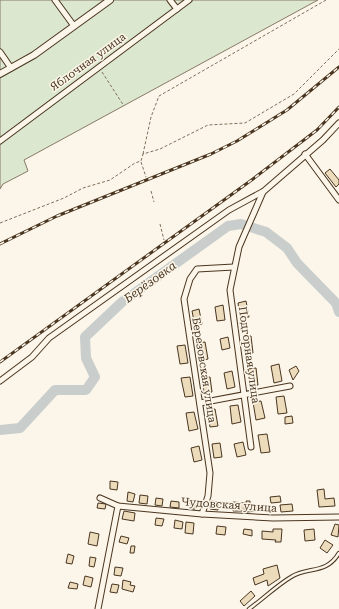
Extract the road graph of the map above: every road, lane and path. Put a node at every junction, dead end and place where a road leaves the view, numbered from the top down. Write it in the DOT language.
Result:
graph roads {
  1 [pos="55,0"];
  2 [pos="170,0"];
  3 [pos="189,0"];
  4 [pos="326,0"];
  5 [pos="108,2"];
  6 [pos="177,9"];
  7 [pos="74,26"];
  8 [pos="339,50"];
  9 [pos="0,52"];
  10 [pos="99,66"];
  11 [pos="11,68"];
  12 [pos="0,74"];
  13 [pos="124,106"];
  14 [pos="339,123"];
  15 [pos="0,140"];
  16 [pos="142,154"];
  17 [pos="305,154"];
  18 [pos="141,161"];
  19 [pos="146,177"];
  20 [pos="151,191"];
  21 [pos="264,191"];
  22 [pos="339,200"];
  23 [pos="154,202"];
  24 [pos="0,223"];
  25 [pos="160,224"];
  26 [pos="164,240"];
  27 [pos="234,266"];
  28 [pos="0,381"];
  29 [pos="290,386"];
  30 [pos="244,394"];
  31 [pos="200,403"];
  32 [pos="251,447"];
  33 [pos="100,498"];
  34 [pos="118,506"];
  35 [pos="202,514"];
  36 [pos="339,517"];
  37 [pos="339,553"];
  38 [pos="98,609"];
  39 [pos="249,609"];
  1 -- 7 [label="street"];
  2 -- 6 [label="street"];
  3 -- 6 [label="street, Яблочная улица"];
  4 -- 16 [label="path"];
  5 -- 7 [label="street"];
  6 -- 10 [label="street, Яблочная улица"];
  7 -- 11 [label="street"];
  8 -- 16 [label="path"];
  9 -- 11 [label="street"];
  10 -- 13 [label="path"];
  10 -- 15 [label="street, Яблочная улица"];
  11 -- 12 [label="street"];
  14 -- 17 [label="street"];
  16 -- 18 [label="path"];
  17 -- 21 [label="street"];
  17 -- 22 [label="street"];
  18 -- 19 [label="path"];
  18 -- 24 [label="path"];
  20 -- 23 [label="path"];
  21 -- 27 [label="street, Подгорная улица"];
  21 -- 28 [label="street"];
  25 -- 26 [label="path"];
  27 -- 30 [label="street, Подгорная улица"];
  27 -- 31 [label="street, Березовская улица"];
  29 -- 30 [label="street"];
  30 -- 31 [label="street"];
  30 -- 32 [label="street, Подгорная улица"];
  31 -- 35 [label="street, Березовская улица"];
  33 -- 34 [label="street, Чудовская улица"];
  34 -- 35 [label="street, Чудовская улица"];
  34 -- 38 [label="street"];
  35 -- 36 [label="street, Чудовская улица"];
  37 -- 39 [label="lane"];
}
